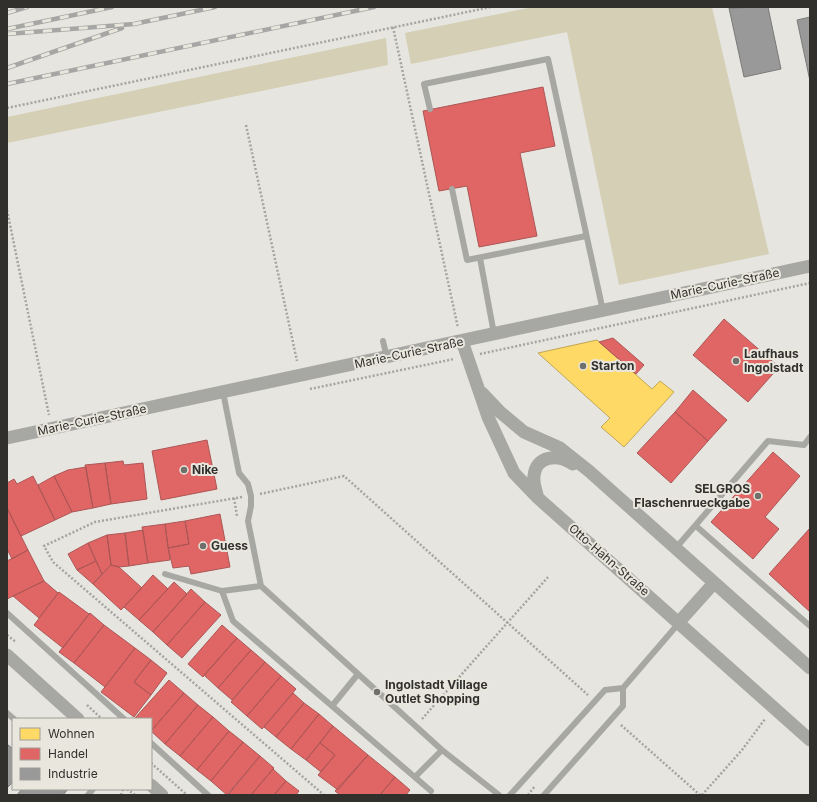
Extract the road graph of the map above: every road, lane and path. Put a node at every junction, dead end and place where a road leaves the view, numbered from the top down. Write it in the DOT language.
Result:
graph roads {
  1 [pos="490,7"];
  2 [pos="393,27"];
  3 [pos="7,108"];
  4 [pos="430,109"];
  5 [pos="246,125"];
  6 [pos="452,189"];
  7 [pos="7,210"];
  8 [pos="586,236"];
  9 [pos="480,258"];
  10 [pos="810,266"];
  11 [pos="810,283"];
  12 [pos="603,311"];
  13 [pos="494,334"];
  14 [pos="383,341"];
  15 [pos="462,341"];
  16 [pos="468,356"];
  17 [pos="386,358"];
  18 [pos="297,361"];
  19 [pos="304,391"];
  20 [pos="223,392"];
  21 [pos="481,392"];
  22 [pos="49,414"];
  23 [pos="810,437"];
  24 [pos="7,438"];
  25 [pos="589,472"];
  26 [pos="251,496"];
  27 [pos="538,498"];
  28 [pos="696,526"];
  29 [pos="675,549"];
  30 [pos="165,574"];
  31 [pos="548,577"];
  32 [pos="714,583"];
  33 [pos="261,586"];
  34 [pos="222,591"];
  35 [pos="7,613"];
  36 [pos="679,622"];
  37 [pos="508,623"];
  38 [pos="810,626"];
  39 [pos="7,655"];
  40 [pos="810,668"];
  41 [pos="358,674"];
  42 [pos="623,688"];
  43 [pos="595,701"];
  44 [pos="332,706"];
  45 [pos="773,707"];
  46 [pos="613,717"];
  47 [pos="77,718"];
  48 [pos="123,718"];
  49 [pos="416,726"];
  50 [pos="810,740"];
  51 [pos="152,744"];
  52 [pos="442,750"];
  53 [pos="152,764"];
  54 [pos="415,777"];
  55 [pos="431,791"];
  56 [pos="187,795"];
  57 [pos="208,795"];
  58 [pos="324,795"];
  59 [pos="500,795"];
  60 [pos="510,795"];
  61 [pos="544,795"];
  62 [pos="701,795"];
  1 -- 2 [label="path"];
  2 -- 3 [label="path"];
  2 -- 15 [label="path"];
  4 -- 8 [label="lane"];
  5 -- 18 [label="path"];
  6 -- 9 [label="lane"];
  7 -- 22 [label="path"];
  8 -- 9 [label="lane"];
  8 -- 12 [label="lane"];
  9 -- 13 [label="lane"];
  10 -- 12 [label="street, Marie-Curie-Straße"];
  11 -- 16 [label="path"];
  12 -- 13 [label="street, Marie-Curie-Straße"];
  13 -- 15 [label="street, Marie-Curie-Straße"];
  14 -- 17 [label="lane"];
  15 -- 16 [label="street, Otto-Hahn-Straße"];
  15 -- 17 [label="street, Marie-Curie-Straße"];
  16 -- 19 [label="path"];
  16 -- 21 [label="street, Otto-Hahn-Straße"];
  17 -- 20 [label="street, Marie-Curie-Straße"];
  20 -- 24 [label="street, Marie-Curie-Straße"];
  20 -- 26 [label="lane"];
  21 -- 25 [label="street, Otto-Hahn-Straße"];
  21 -- 27 [label="street, Otto-Hahn-Straße"];
  23 -- 28 [label="lane"];
  25 -- 27 [label="street, Otto-Hahn-Straße"];
  25 -- 29 [label="street, Otto-Hahn-Straße"];
  26 -- 33 [label="lane"];
  26 -- 37 [label="path"];
  26 -- 58 [label="path"];
  27 -- 36 [label="street, Otto-Hahn-Straße"];
  28 -- 29 [label="lane"];
  28 -- 38 [label="lane"];
  29 -- 32 [label="street, Otto-Hahn-Straße"];
  30 -- 34 [label="lane"];
  31 -- 37 [label="path"];
  32 -- 36 [label="street"];
  32 -- 40 [label="street, Otto-Hahn-Straße"];
  33 -- 34 [label="lane"];
  33 -- 41 [label="lane"];
  34 -- 44 [label="lane"];
  35 -- 48 [label="lane"];
  36 -- 42 [label="lane"];
  36 -- 45 [label="street, Otto-Hahn-Straße"];
  37 -- 43 [label="path"];
  37 -- 49 [label="path"];
  39 -- 47 [label="street"];
  41 -- 44 [label="lane"];
  41 -- 49 [label="lane"];
  42 -- 43 [label="lane"];
  42 -- 46 [label="lane"];
  43 -- 60 [label="lane"];
  44 -- 54 [label="lane"];
  45 -- 50 [label="street, Otto-Hahn-Straße"];
  45 -- 62 [label="path"];
  46 -- 61 [label="lane"];
  46 -- 62 [label="path"];
  49 -- 52 [label="lane"];
  51 -- 57 [label="lane"];
  52 -- 54 [label="lane"];
  52 -- 59 [label="lane"];
  53 -- 56 [label="path"];
  54 -- 55 [label="lane"];
}
